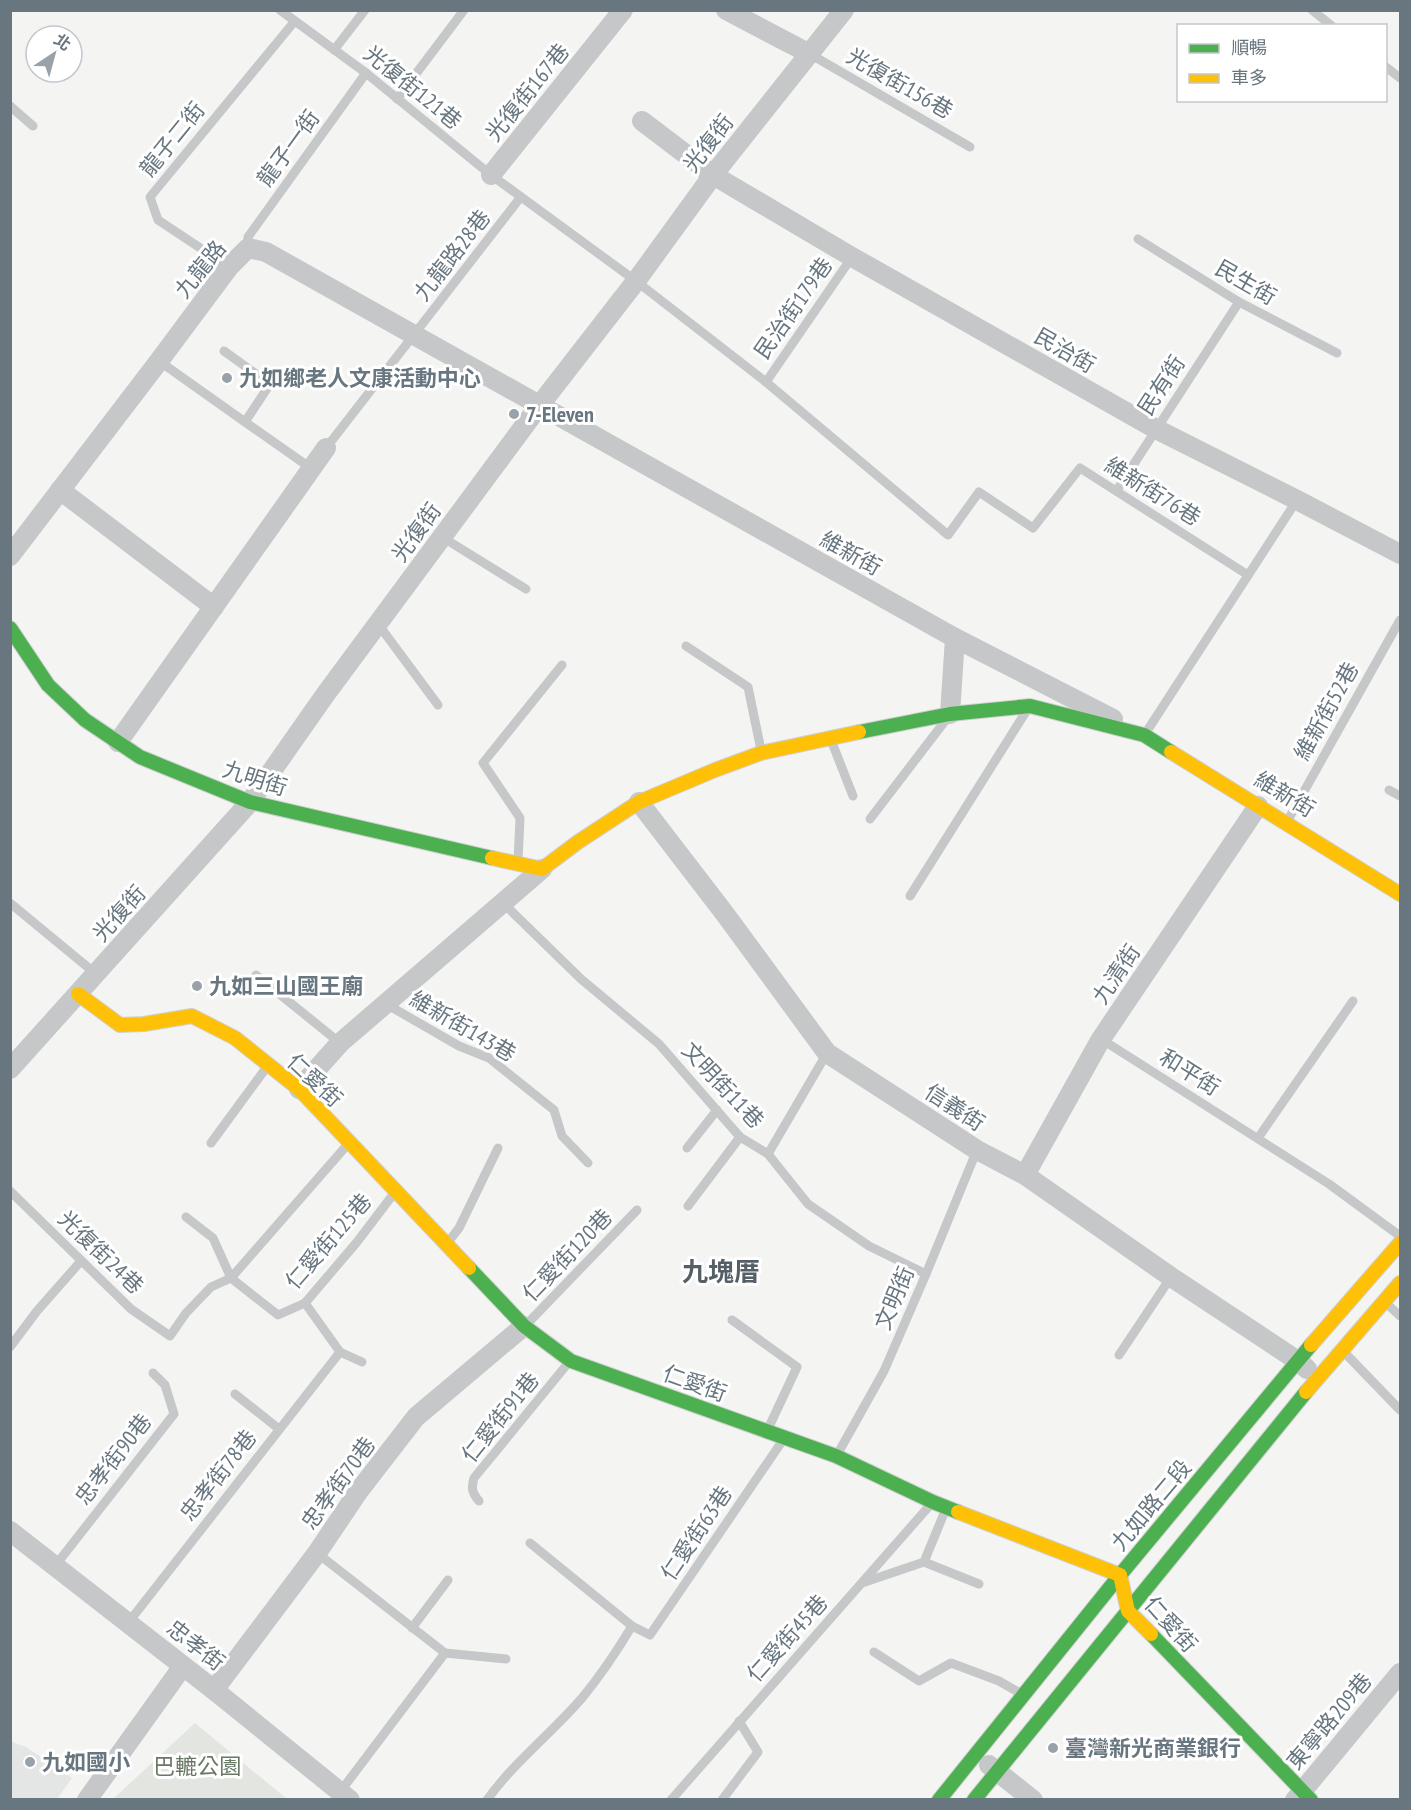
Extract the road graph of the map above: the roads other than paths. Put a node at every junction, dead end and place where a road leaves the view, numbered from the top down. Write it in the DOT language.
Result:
graph roads {
  1 [pos="280,10"];
  2 [pos="365,10"];
  3 [pos="464,10"];
  4 [pos="623,10"];
  5 [pos="726,10"];
  6 [pos="844,10"];
  7 [pos="1312,10"];
  8 [pos="294,22"];
  9 [pos="1330,24"];
  10 [pos="334,50"];
  11 [pos="810,54"];
  12 [pos="1387,68"];
  13 [pos="366,73"];
  14 [pos="1401,78"];
  15 [pos="397,99"];
  16 [pos="10,106"];
  17 [pos="642,122"];
  18 [pos="33,126"];
  19 [pos="970,147"];
  20 [pos="491,175"];
  21 [pos="713,175"];
  22 [pos="520,198"];
  23 [pos="1138,239"];
  24 [pos="248,248"];
  25 [pos="852,257"];
  26 [pos="229,267"];
  27 [pos="636,281"];
  28 [pos="1239,302"];
  29 [pos="414,335"];
  30 [pos="224,351"];
  31 [pos="1337,353"];
  32 [pos="159,361"];
  33 [pos="766,382"];
  34 [pos="539,406"];
  35 [pos="245,422"];
  36 [pos="1156,429"];
  37 [pos="326,448"];
  38 [pos="312,470"];
  39 [pos="60,490"];
  40 [pos="1117,490"];
  41 [pos="1297,500"];
  42 [pos="948,535"];
  43 [pos="442,537"];
  44 [pos="1401,554"];
  45 [pos="10,556"];
  46 [pos="1248,575"];
  47 [pos="526,589"];
  48 [pos="214,607"];
  49 [pos="1401,620"];
  50 [pos="378,624"];
  51 [pos="10,628"];
  52 [pos="955,638"];
  53 [pos="686,646"];
  54 [pos="562,665"];
  55 [pos="438,705"];
  56 [pos="1030,706"];
  57 [pos="950,714"];
  58 [pos="1144,735"];
  59 [pos="830,737"];
  60 [pos="118,742"];
  61 [pos="761,753"];
  62 [pos="1389,790"];
  63 [pos="853,796"];
  64 [pos="1401,796"];
  65 [pos="250,802"];
  66 [pos="639,802"];
  67 [pos="1258,806"];
  68 [pos="870,819"];
  69 [pos="1286,822"];
  70 [pos="517,864"];
  71 [pos="543,869"];
  72 [pos="1401,894"];
  73 [pos="910,896"];
  74 [pos="10,903"];
  75 [pos="503,903"];
  76 [pos="96,974"];
  77 [pos="256,975"];
  78 [pos="78,994"];
  79 [pos="1353,1001"];
  80 [pos="386,1004"];
  81 [pos="1101,1039"];
  82 [pos="340,1042"];
  83 [pos="827,1053"];
  84 [pos="268,1065"];
  85 [pos="10,1069"];
  86 [pos="298,1089"];
  87 [pos="717,1110"];
  88 [pos="740,1137"];
  89 [pos="1258,1138"];
  90 [pos="350,1142"];
  91 [pos="211,1143"];
  92 [pos="498,1148"];
  93 [pos="687,1148"];
  94 [pos="977,1150"];
  95 [pos="768,1154"];
  96 [pos="588,1163"];
  97 [pos="1025,1175"];
  98 [pos="396,1190"];
  99 [pos="10,1191"];
  100 [pos="688,1206"];
  101 [pos="637,1210"];
  102 [pos="186,1217"];
  103 [pos="1401,1236"];
  104 [pos="1401,1243"];
  105 [pos="447,1244"];
  106 [pos="81,1261"];
  107 [pos="926,1274"];
  108 [pos="1171,1276"];
  109 [pos="231,1278"];
  110 [pos="1401,1283"];
  111 [pos="1385,1302"];
  112 [pos="304,1303"];
  113 [pos="1401,1316"];
  114 [pos="732,1320"];
  115 [pos="524,1326"];
  116 [pos="10,1347"];
  117 [pos="1342,1350"];
  118 [pos="340,1352"];
  119 [pos="1119,1355"];
  120 [pos="571,1361"];
  121 [pos="1298,1361"];
  122 [pos="362,1362"];
  123 [pos="153,1373"];
  124 [pos="1317,1378"];
  125 [pos="235,1394"];
  126 [pos="1401,1410"];
  127 [pos="279,1429"];
  128 [pos="766,1431"];
  129 [pos="785,1437"];
  130 [pos="836,1456"];
  131 [pos="479,1501"];
  132 [pos="939,1505"];
  133 [pos="10,1531"];
  134 [pos="530,1543"];
  135 [pos="317,1553"];
  136 [pos="924,1562"];
  137 [pos="55,1566"];
  138 [pos="1120,1575"];
  139 [pos="448,1580"];
  140 [pos="862,1583"];
  141 [pos="979,1584"];
  142 [pos="1128,1611"];
  143 [pos="128,1623"];
  144 [pos="632,1626"];
  145 [pos="412,1628"];
  146 [pos="874,1652"];
  147 [pos="445,1653"];
  148 [pos="506,1659"];
  149 [pos="183,1666"];
  150 [pos="1401,1674"];
  151 [pos="214,1690"];
  152 [pos="1022,1695"];
  153 [pos="739,1721"];
  154 [pos="975,1754"];
  155 [pos="996,1771"];
  156 [pos="345,1796"];
  157 [pos="1302,1797"];
  158 [pos="87,1800"];
  159 [pos="487,1800"];
  160 [pos="671,1800"];
  161 [pos="722,1800"];
  162 [pos="939,1800"];
  163 [pos="974,1800"];
  164 [pos="1033,1800"];
  1 -- 8 [label="lane, 光復街121巷"];
  2 -- 10 [label="lane"];
  3 -- 15 [label="lane"];
  4 -- 20 [label="street, 光復街167巷"];
  5 -- 11 [label="street"];
  6 -- 11 [label="street, 光復街"];
  7 -- 9 [label="lane"];
  8 -- 10 [label="lane, 光復街121巷"];
  8 -- 26 [label="lane, 龍子二街"];
  10 -- 13 [label="lane, 光復街121巷"];
  11 -- 19 [label="lane, 光復街156巷"];
  11 -- 21 [label="street, 光復街"];
  12 -- 14 [label="lane"];
  13 -- 15 [label="lane, 光復街121巷"];
  13 -- 24 [label="lane, 龍子一街"];
  15 -- 20 [label="lane, 光復街121巷"];
  16 -- 18 [label="lane"];
  17 -- 21 [label="street, 民治街"];
  20 -- 22 [label="lane, 光復街121巷"];
  21 -- 25 [label="street, 民治街"];
  21 -- 27 [label="street, 光復街"];
  22 -- 27 [label="lane, 光復街121巷"];
  22 -- 29 [label="lane, 九龍路28巷"];
  23 -- 28 [label="lane, 民生街"];
  24 -- 26 [label="street, 九龍路"];
  24 -- 29 [label="street, 九龍路"];
  25 -- 33 [label="lane, 民治街179巷"];
  25 -- 36 [label="street, 民治街"];
  26 -- 32 [label="street, 九龍路"];
  27 -- 33 [label="lane, 光復街121巷"];
  27 -- 34 [label="street, 光復街"];
  28 -- 31 [label="lane, 民生街"];
  28 -- 36 [label="lane, 民有街"];
  29 -- 34 [label="street, 九龍路"];
  29 -- 37 [label="lane, 九龍路28巷"];
  30 -- 35 [label="lane"];
  32 -- 35 [label="lane"];
  32 -- 39 [label="street, 九龍路"];
  33 -- 42 [label="lane, 光復街121巷"];
  34 -- 43 [label="street, 光復街"];
  34 -- 52 [label="street, 維新街"];
  35 -- 38 [label="lane"];
  36 -- 40 [label="lane, 民有街"];
  36 -- 41 [label="street, 民治街"];
  37 -- 38 [label="street"];
  38 -- 48 [label="street"];
  39 -- 45 [label="street, 九龍路"];
  39 -- 48 [label="street"];
  40 -- 42 [label="lane, 維新街76巷"];
  40 -- 46 [label="lane, 維新街76巷"];
  41 -- 44 [label="street, 民治街"];
  41 -- 46 [label="lane"];
  43 -- 47 [label="lane"];
  43 -- 50 [label="street, 光復街"];
  46 -- 58 [label="lane"];
  48 -- 60 [label="street"];
  49 -- 69 [label="lane, 維新街52巷"];
  50 -- 55 [label="lane"];
  50 -- 65 [label="street, 光復街"];
  51 -- 60 [label="street, 九明街"];
  52 -- 57 [label="street"];
  52 -- 58 [label="street, 維新街"];
  53 -- 61 [label="lane"];
  54 -- 70 [label="lane"];
  56 -- 57 [label="street, 維新街"];
  56 -- 58 [label="street, 維新街"];
  56 -- 73 [label="lane"];
  57 -- 59 [label="street, 維新街"];
  57 -- 68 [label="lane"];
  58 -- 67 [label="street, 維新街"];
  59 -- 61 [label="street, 維新街"];
  59 -- 63 [label="lane"];
  60 -- 65 [label="street, 九明街"];
  61 -- 66 [label="street, 維新街"];
  62 -- 64 [label="lane"];
  65 -- 70 [label="street, 九明街"];
  65 -- 76 [label="street, 光復街"];
  66 -- 71 [label="street, 維新街"];
  66 -- 83 [label="street, 信義街"];
  67 -- 69 [label="street, 維新街"];
  67 -- 81 [label="street, 九清街"];
  69 -- 72 [label="street, 維新街"];
  70 -- 71 [label="street, 九明街"];
  71 -- 75 [label="street"];
  74 -- 76 [label="lane"];
  75 -- 80 [label="street"];
  75 -- 87 [label="lane, 文明街11巷"];
  76 -- 78 [label="street, 光復街"];
  77 -- 82 [label="lane"];
  78 -- 84 [label="street, 仁愛街"];
  78 -- 85 [label="street, 光復街"];
  79 -- 89 [label="lane"];
  80 -- 82 [label="street"];
  80 -- 96 [label="lane, 維新街143巷"];
  81 -- 89 [label="lane, 和平街"];
  81 -- 97 [label="street, 九清街"];
  82 -- 86 [label="street"];
  83 -- 94 [label="street, 信義街"];
  83 -- 95 [label="lane"];
  84 -- 86 [label="street, 仁愛街"];
  84 -- 91 [label="lane"];
  86 -- 90 [label="street, 仁愛街"];
  87 -- 88 [label="lane, 文明街11巷"];
  87 -- 93 [label="lane"];
  88 -- 95 [label="lane, 文明街11巷"];
  88 -- 100 [label="lane"];
  89 -- 103 [label="lane, 和平街"];
  90 -- 98 [label="street, 仁愛街"];
  90 -- 109 [label="lane"];
  92 -- 105 [label="lane"];
  94 -- 97 [label="street, 信義街"];
  94 -- 107 [label="lane, 文明街"];
  95 -- 107 [label="lane, 文明街11巷"];
  97 -- 108 [label="street, 信義街"];
  98 -- 105 [label="street, 仁愛街"];
  98 -- 112 [label="lane, 仁愛街125巷"];
  99 -- 106 [label="lane, 光復街24巷"];
  101 -- 115 [label="lane, 仁愛街120巷"];
  102 -- 109 [label="lane, 仁愛街125巷"];
  104 -- 121 [label="street, 九如路二段"];
  105 -- 115 [label="street, 仁愛街"];
  106 -- 109 [label="lane, 光復街24巷"];
  106 -- 116 [label="lane"];
  107 -- 130 [label="lane, 文明街"];
  108 -- 119 [label="lane"];
  108 -- 121 [label="street, 信義街"];
  109 -- 112 [label="lane, 仁愛街125巷"];
  110 -- 111 [label="street"];
  111 -- 113 [label="lane"];
  111 -- 117 [label="street"];
  112 -- 118 [label="lane"];
  114 -- 128 [label="lane"];
  115 -- 120 [label="street, 仁愛街"];
  115 -- 135 [label="street, 忠孝街70巷"];
  117 -- 124 [label="street"];
  117 -- 126 [label="lane"];
  118 -- 122 [label="lane"];
  118 -- 127 [label="lane, 忠孝街78巷"];
  120 -- 128 [label="street, 仁愛街"];
  120 -- 131 [label="lane, 仁愛街91巷"];
  121 -- 124 [label="street, 信義街"];
  121 -- 138 [label="street, 九如路二段"];
  123 -- 137 [label="lane, 忠孝街90巷"];
  124 -- 142 [label="street"];
  125 -- 127 [label="lane"];
  127 -- 143 [label="lane, 忠孝街78巷"];
  128 -- 129 [label="street, 仁愛街"];
  129 -- 130 [label="street, 仁愛街"];
  129 -- 144 [label="lane, 仁愛街63巷"];
  130 -- 132 [label="street, 仁愛街"];
  132 -- 136 [label="lane"];
  132 -- 138 [label="street, 仁愛街"];
  132 -- 140 [label="lane, 仁愛街45巷"];
  133 -- 137 [label="street, 忠孝街"];
  134 -- 144 [label="lane"];
  135 -- 145 [label="lane"];
  135 -- 151 [label="street, 忠孝街70巷"];
  136 -- 140 [label="lane"];
  136 -- 141 [label="lane"];
  137 -- 143 [label="street, 忠孝街"];
  138 -- 142 [label="street, 仁愛街"];
  138 -- 152 [label="street, 九如路二段"];
  139 -- 145 [label="lane"];
  140 -- 153 [label="lane, 仁愛街45巷"];
  142 -- 155 [label="street"];
  142 -- 157 [label="street, 仁愛街"];
  143 -- 149 [label="street, 忠孝街"];
  144 -- 159 [label="lane"];
  145 -- 147 [label="lane"];
  146 -- 152 [label="lane"];
  147 -- 148 [label="lane"];
  147 -- 156 [label="lane"];
  149 -- 151 [label="street, 忠孝街"];
  149 -- 158 [label="street"];
  150 -- 157 [label="street, 東寧路209巷"];
  151 -- 156 [label="street, 忠孝街"];
  152 -- 154 [label="street, 九如路二段"];
  153 -- 160 [label="lane, 仁愛街45巷"];
  153 -- 161 [label="lane"];
  154 -- 155 [label="street"];
  154 -- 162 [label="street, 九如路二段"];
  155 -- 163 [label="street"];
  155 -- 164 [label="street"];
}
